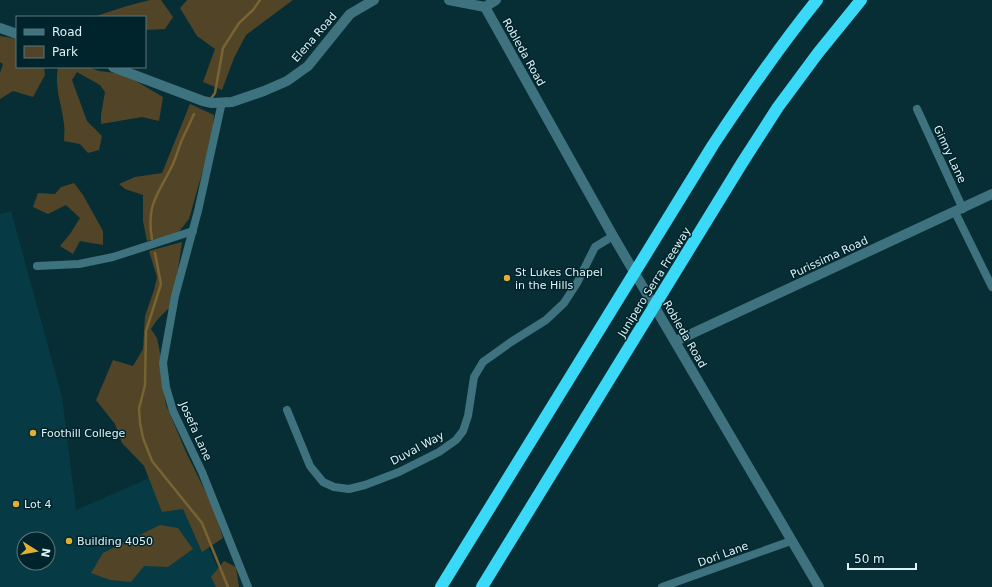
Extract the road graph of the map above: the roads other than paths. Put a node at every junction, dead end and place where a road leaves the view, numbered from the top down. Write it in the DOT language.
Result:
graph roads {
  1 [pos="374,0"];
  2 [pos="449,0"];
  3 [pos="496,0"];
  4 [pos="817,0"];
  5 [pos="861,0"];
  6 [pos="466,2"];
  7 [pos="485,7"];
  8 [pos="0,28"];
  9 [pos="16,34"];
  10 [pos="115,68"];
  11 [pos="222,102"];
  12 [pos="917,109"];
  13 [pos="992,194"];
  14 [pos="959,210"];
  15 [pos="193,231"];
  16 [pos="613,236"];
  17 [pos="37,266"];
  18 [pos="992,287"];
  19 [pos="676,341"];
  20 [pos="288,410"];
  21 [pos="791,541"];
  22 [pos="248,587"];
  23 [pos="441,587"];
  24 [pos="482,587"];
  25 [pos="662,587"];
  26 [pos="819,587"];
  1 -- 11 [label="street, Elena Road"];
  2 -- 6 [label="street"];
  3 -- 7 [label="street"];
  4 -- 23 [label="highway, Junipero Serra Freeway"];
  5 -- 24 [label="highway, Junipero Serra Freeway"];
  6 -- 7 [label="street"];
  7 -- 16 [label="street, Robleda Road"];
  8 -- 9 [label="street"];
  10 -- 11 [label="street, Elena Road"];
  11 -- 15 [label="street, Josefa Lane"];
  12 -- 14 [label="street, Ginny Lane"];
  13 -- 14 [label="street, Purissima Road"];
  14 -- 18 [label="street, Ginny Lane"];
  14 -- 19 [label="street, Purissima Road"];
  15 -- 17 [label="street"];
  15 -- 22 [label="street, Josefa Lane"];
  16 -- 19 [label="street, Robleda Road"];
  16 -- 20 [label="street, Duval Way"];
  19 -- 21 [label="street, Robleda Road"];
  21 -- 25 [label="street, Dori Lane"];
  21 -- 26 [label="street, Robleda Road"];
}
